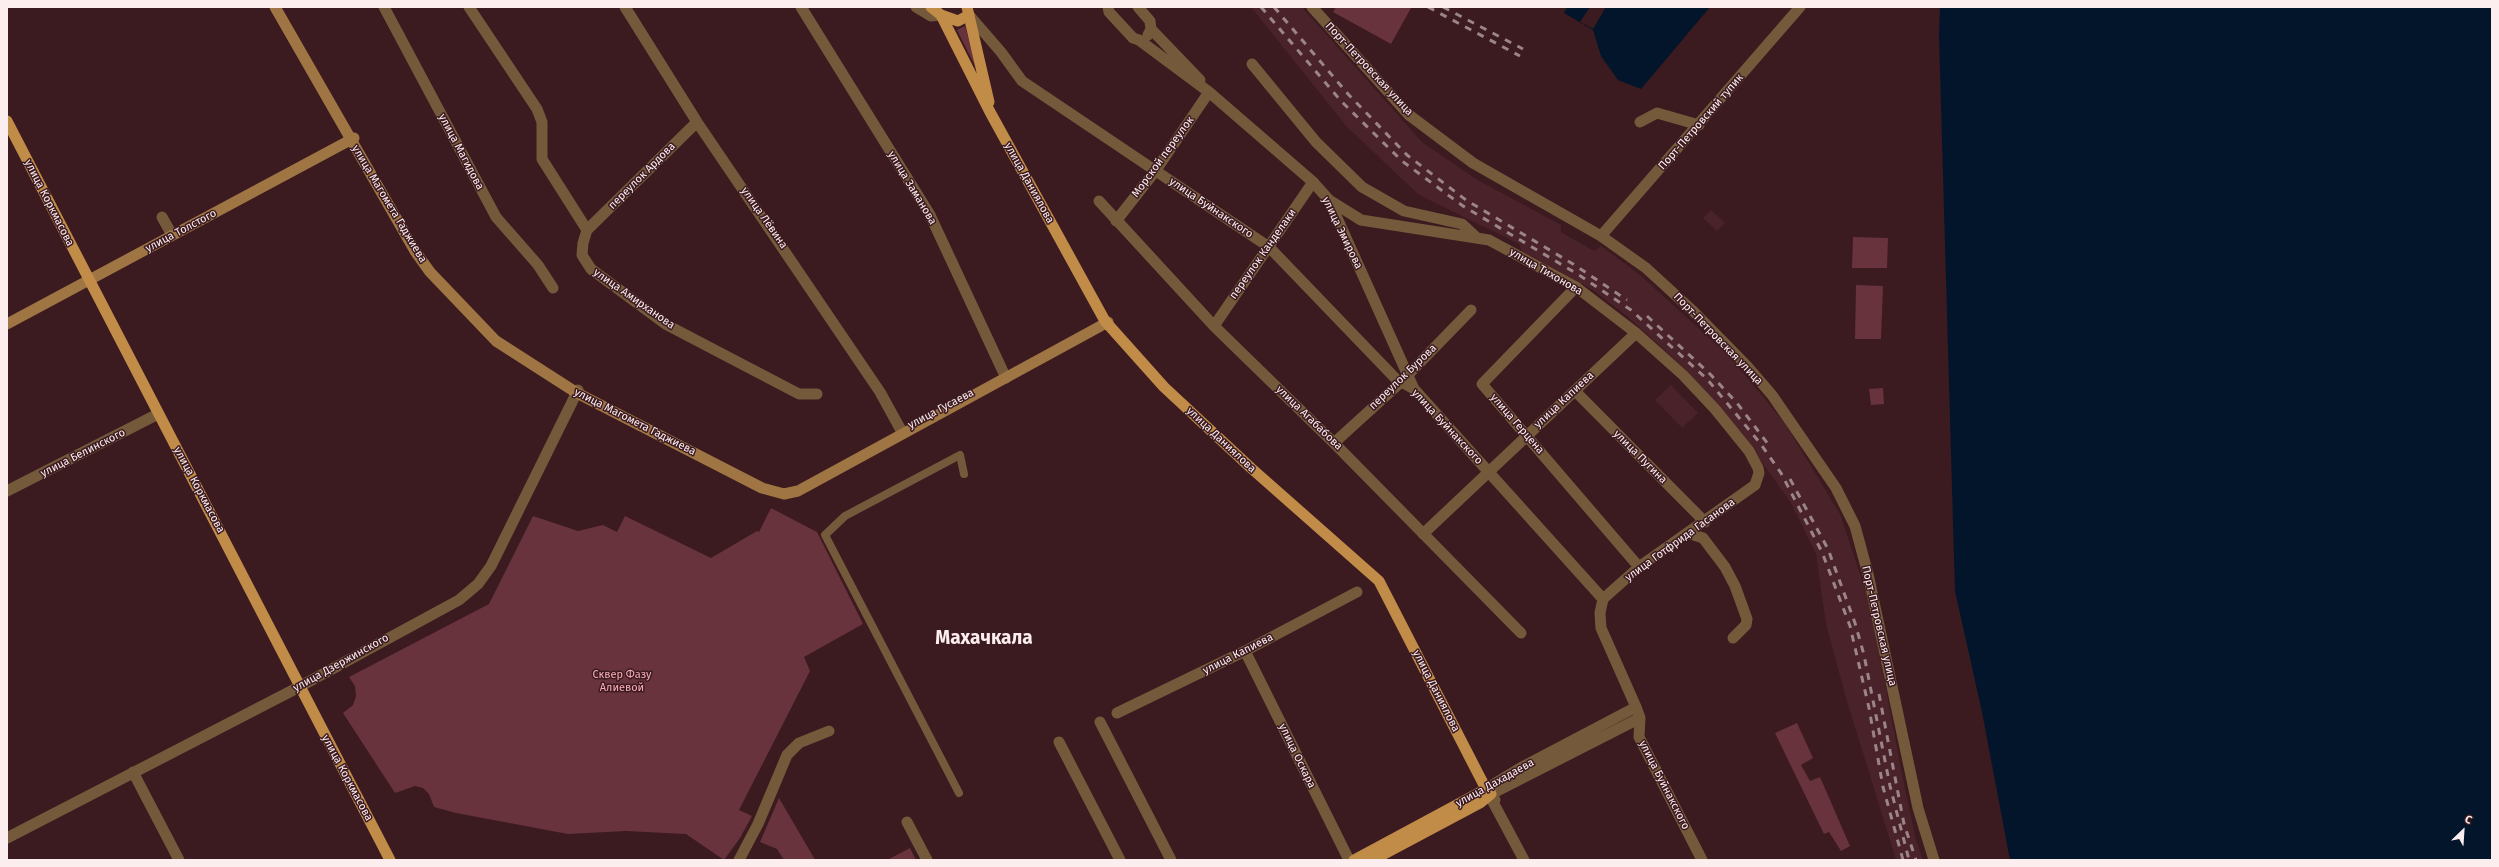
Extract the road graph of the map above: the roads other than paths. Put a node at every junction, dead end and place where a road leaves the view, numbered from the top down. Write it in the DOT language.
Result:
graph roads {
  1 [pos="275,7"];
  2 [pos="282,7"];
  3 [pos="384,7"];
  4 [pos="469,7"];
  5 [pos="625,7"];
  6 [pos="801,7"];
  7 [pos="916,7"];
  8 [pos="931,7"];
  9 [pos="1108,7"];
  10 [pos="1138,7"];
  11 [pos="1312,7"];
  12 [pos="1800,7"];
  13 [pos="968,11"];
  14 [pos="941,15"];
  15 [pos="1151,29"];
  16 [pos="1139,40"];
  17 [pos="1252,64"];
  18 [pos="1209,92"];
  19 [pos="7,121"];
  20 [pos="697,122"];
  21 [pos="1640,122"];
  22 [pos="1699,125"];
  23 [pos="352,139"];
  24 [pos="1156,170"];
  25 [pos="1313,182"];
  26 [pos="1329,200"];
  27 [pos="1099,201"];
  28 [pos="162,217"];
  29 [pos="1116,221"];
  30 [pos="588,230"];
  31 [pos="172,235"];
  32 [pos="1601,236"];
  33 [pos="1477,238"];
  34 [pos="1268,247"];
  35 [pos="88,280"];
  36 [pos="1576,287"];
  37 [pos="553,288"];
  38 [pos="1471,310"];
  39 [pos="9,321"];
  40 [pos="1106,322"];
  41 [pos="1214,326"];
  42 [pos="1636,333"];
  43 [pos="1006,377"];
  44 [pos="1404,378"];
  45 [pos="1414,389"];
  46 [pos="1575,391"];
  47 [pos="578,392"];
  48 [pos="818,394"];
  49 [pos="158,414"];
  50 [pos="902,431"];
  51 [pos="1527,435"];
  52 [pos="1334,443"];
  53 [pos="1488,471"];
  54 [pos="964,474"];
  55 [pos="1758,480"];
  56 [pos="774,489"];
  57 [pos="7,491"];
  58 [pos="798,491"];
  59 [pos="1705,522"];
  60 [pos="1688,533"];
  61 [pos="1423,534"];
  62 [pos="1639,567"];
  63 [pos="1357,592"];
  64 [pos="1602,599"];
  65 [pos="1521,633"];
  66 [pos="1732,638"];
  67 [pos="1245,651"];
  68 [pos="299,687"];
  69 [pos="1636,707"];
  70 [pos="1117,712"];
  71 [pos="1640,718"];
  72 [pos="1100,722"];
  73 [pos="829,731"];
  74 [pos="1059,742"];
  75 [pos="133,772"];
  76 [pos="1489,792"];
  77 [pos="959,793"];
  78 [pos="906,822"];
  79 [pos="7,838"];
  80 [pos="179,860"];
  81 [pos="390,860"];
  82 [pos="739,860"];
  83 [pos="927,860"];
  84 [pos="1120,860"];
  85 [pos="1171,860"];
  86 [pos="1349,860"];
  87 [pos="1354,860"];
  88 [pos="1373,860"];
  89 [pos="1525,860"];
  90 [pos="1702,860"];
  91 [pos="1934,860"];
  1 -- 23 [label="main road, улица Магомета Гаджиева"];
  2 -- 23 [label="main road, улица Магомета Гаджиева"];
  3 -- 37 [label="street, улица Магидова"];
  4 -- 30 [label="street"];
  5 -- 20 [label="street, улица Лёвина"];
  6 -- 43 [label="street, улица Заманова"];
  7 -- 14 [label="street"];
  8 -- 14 [label="main road, улица Даниялова"];
  9 -- 16 [label="street, улица Эмирова"];
  10 -- 15 [label="street, улица Эмирова"];
  11 -- 32 [label="street, Порт-Петровская улица"];
  12 -- 22 [label="street, Порт-Петровский тупик"];
  13 -- 14 [label="main road"];
  13 -- 24 [label="street, улица Буйнакского"];
  13 -- 40 [label="main road, улица Даниялова"];
  14 -- 40 [label="main road, улица Даниялова"];
  15 -- 16 [label="street"];
  15 -- 18 [label="street, улица Эмирова"];
  16 -- 18 [label="street, улица Эмирова"];
  17 -- 33 [label="street"];
  18 -- 24 [label="street, Морской переулок"];
  18 -- 25 [label="street, улица Эмирова"];
  19 -- 35 [label="main road, улица Коркмасова"];
  20 -- 30 [label="street, переулок Ардова"];
  20 -- 50 [label="street, улица Лёвина"];
  21 -- 22 [label="street"];
  22 -- 32 [label="street, Порт-Петровский тупик"];
  23 -- 31 [label="main road, улица Толстого"];
  23 -- 47 [label="main road, улица Магомета Гаджиева"];
  24 -- 29 [label="street, Морской переулок"];
  24 -- 34 [label="street, улица Буйнакского"];
  25 -- 26 [label="street, улица Эмирова"];
  25 -- 34 [label="street, переулок Канделаки"];
  26 -- 33 [label="street, улица Тихонова"];
  26 -- 44 [label="street, улица Эмирова"];
  27 -- 29 [label="street, улица Агабабова"];
  28 -- 31 [label="street"];
  29 -- 41 [label="street, улица Агабабова"];
  30 -- 48 [label="street, улица Амирханова"];
  31 -- 35 [label="main road, улица Толстого"];
  32 -- 91 [label="street, Порт-Петровская улица"];
  33 -- 36 [label="street, улица Тихонова"];
  34 -- 41 [label="street, переулок Канделаки"];
  34 -- 44 [label="street, улица Буйнакского"];
  35 -- 39 [label="main road, улица Толстого"];
  35 -- 49 [label="main road, улица Коркмасова"];
  36 -- 42 [label="street, улица Тихонова"];
  36 -- 51 [label="street, улица Герцена"];
  38 -- 44 [label="street, переулок Бурова"];
  40 -- 43 [label="main road, улица Гусаева"];
  40 -- 76 [label="main road, улица Даниялова"];
  41 -- 52 [label="street, улица Агабабова"];
  42 -- 46 [label="street, улица Капиева"];
  42 -- 55 [label="street, улица Тихонова"];
  43 -- 50 [label="main road, улица Гусаева"];
  44 -- 45 [label="street, улица Эмирова"];
  44 -- 52 [label="street, переулок Бурова"];
  45 -- 53 [label="street, улица Буйнакского"];
  46 -- 51 [label="street, улица Капиева"];
  46 -- 59 [label="street, улица Пугина"];
  47 -- 56 [label="main road, улица Магомета Гаджиева"];
  47 -- 58 [label="main road, улица Магомета Гаджиева"];
  47 -- 68 [label="street, улица Дзержинского"];
  49 -- 57 [label="street, улица Белинского"];
  49 -- 68 [label="main road, улица Коркмасова"];
  50 -- 56 [label="main road, улица Гусаева"];
  50 -- 58 [label="main road, улица Гусаева"];
  51 -- 53 [label="street, улица Капиева"];
  51 -- 62 [label="street, улица Герцена"];
  52 -- 61 [label="street, улица Агабабова"];
  53 -- 61 [label="street, улица Капиева"];
  53 -- 64 [label="street, улица Буйнакского"];
  54 -- 77 [label="street"];
  55 -- 59 [label="street, улица Готфрида Гасанова"];
  59 -- 60 [label="street, улица Готфрида Гасанова"];
  60 -- 62 [label="street, улица Готфрида Гасанова"];
  60 -- 66 [label="street"];
  61 -- 65 [label="street, улица Агабабова"];
  62 -- 64 [label="street, улица Готфрида Гасанова"];
  63 -- 67 [label="street, улица Капиева"];
  64 -- 69 [label="street, улица Буйнакского"];
  67 -- 70 [label="street, улица Капиева"];
  67 -- 86 [label="street, улица Оскара"];
  68 -- 75 [label="street, улица Дзержинского"];
  68 -- 81 [label="main road, улица Коркмасова"];
  69 -- 71 [label="street, улица Буйнакского"];
  69 -- 76 [label="street, улица Дахадаева"];
  71 -- 76 [label="street, улица Дахадаева"];
  71 -- 90 [label="street, улица Буйнакского"];
  72 -- 85 [label="street"];
  73 -- 82 [label="street"];
  74 -- 84 [label="street"];
  75 -- 79 [label="street, улица Дзержинского"];
  75 -- 80 [label="street"];
  76 -- 87 [label="main road, улица Дахадаева"];
  76 -- 88 [label="main road, улица Дахадаева"];
  76 -- 89 [label="street, улица Даниялова"];
  78 -- 83 [label="street"];
}
